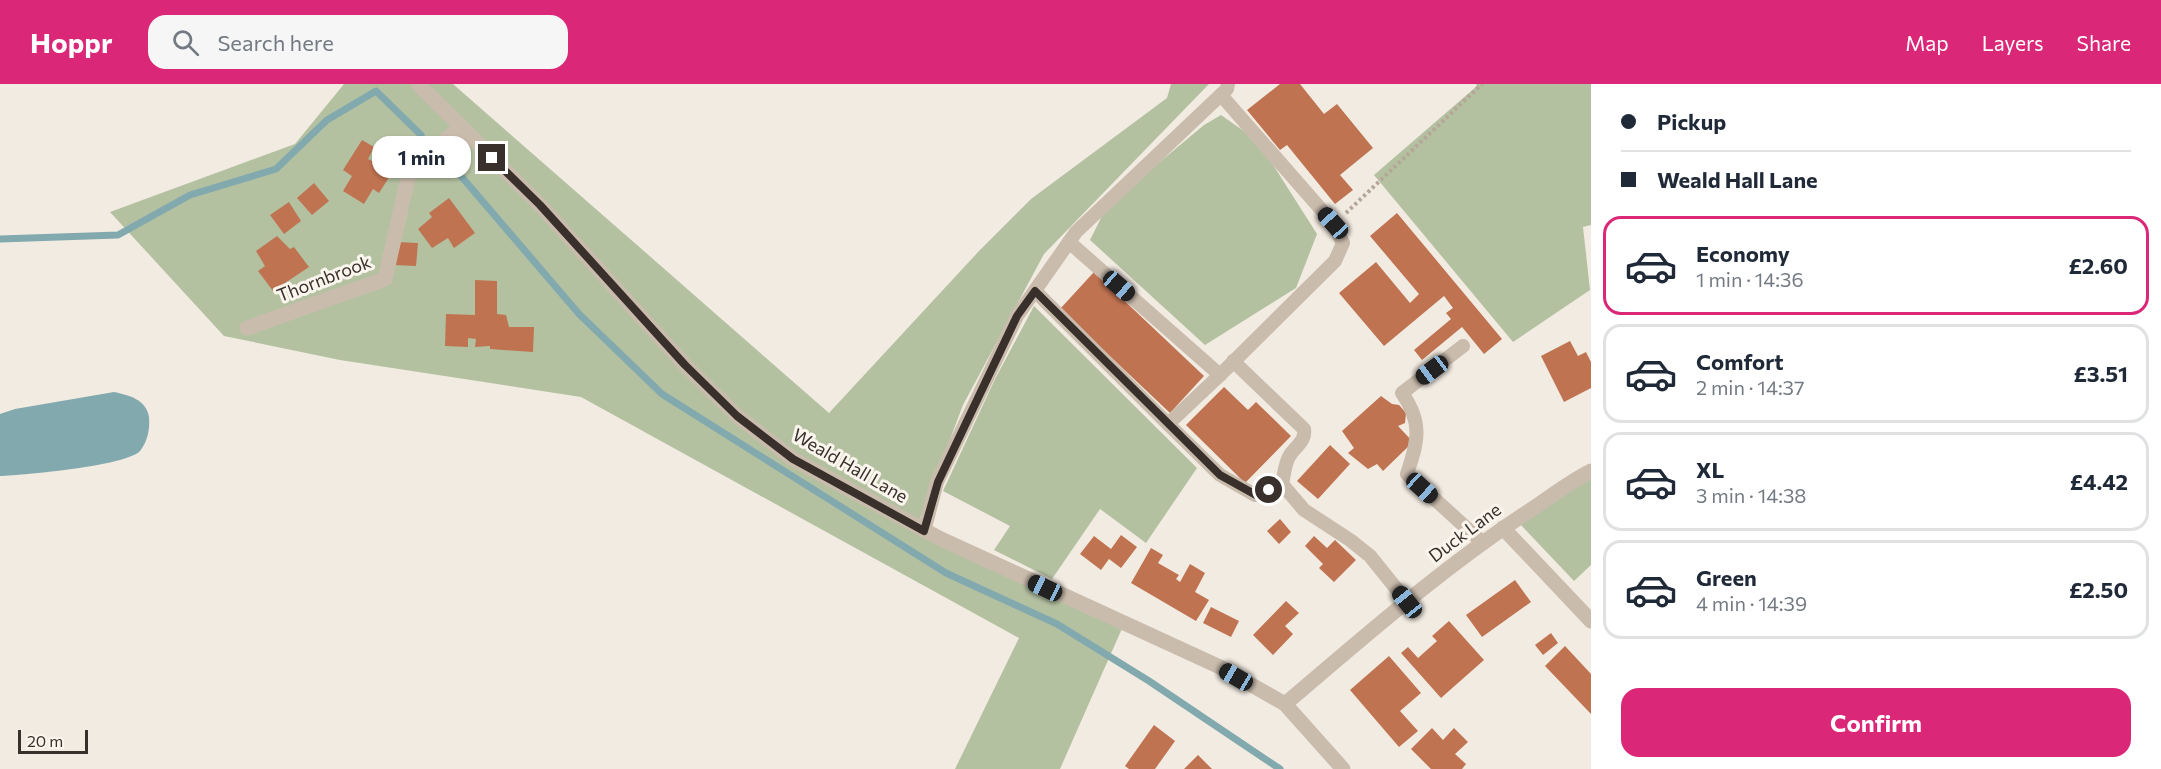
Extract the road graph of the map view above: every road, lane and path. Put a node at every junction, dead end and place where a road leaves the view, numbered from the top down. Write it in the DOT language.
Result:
graph roads {
  1 [pos="418,84"];
  2 [pos="1482,84"];
  3 [pos="1224,89"];
  4 [pos="461,127"];
  5 [pos="1333,223"];
  6 [pos="1069,242"];
  7 [pos="1035,291"];
  8 [pos="247,328"];
  9 [pos="1463,346"];
  10 [pos="1233,362"];
  11 [pos="1220,375"];
  12 [pos="1168,424"];
  13 [pos="1591,471"];
  14 [pos="1282,484"];
  15 [pos="1503,528"];
  16 [pos="924,531"];
  17 [pos="1483,543"];
  18 [pos="1407,602"];
  19 [pos="1591,621"];
  20 [pos="1285,704"];
  21 [pos="1343,769"];
  1 -- 4 [label="street, Weald Hall Lane"];
  2 -- 5 [label="path"];
  3 -- 5 [label="lane"];
  3 -- 6 [label="lane"];
  4 -- 8 [label="street, Thornbrook"];
  4 -- 16 [label="street, Weald Hall Lane"];
  5 -- 10 [label="lane"];
  6 -- 7 [label="lane"];
  6 -- 11 [label="lane"];
  7 -- 12 [label="lane"];
  7 -- 16 [label="lane"];
  9 -- 17 [label="lane"];
  10 -- 11 [label="lane"];
  10 -- 14 [label="lane"];
  11 -- 12 [label="lane"];
  12 -- 14 [label="lane"];
  13 -- 15 [label="street, Duck Lane"];
  14 -- 18 [label="lane"];
  15 -- 17 [label="street, Duck Lane"];
  15 -- 19 [label="street"];
  16 -- 20 [label="street, Weald Hall Lane"];
  17 -- 18 [label="street, Duck Lane"];
  18 -- 20 [label="street, Duck Lane"];
  20 -- 21 [label="street, Weald Hall Lane"];
}
